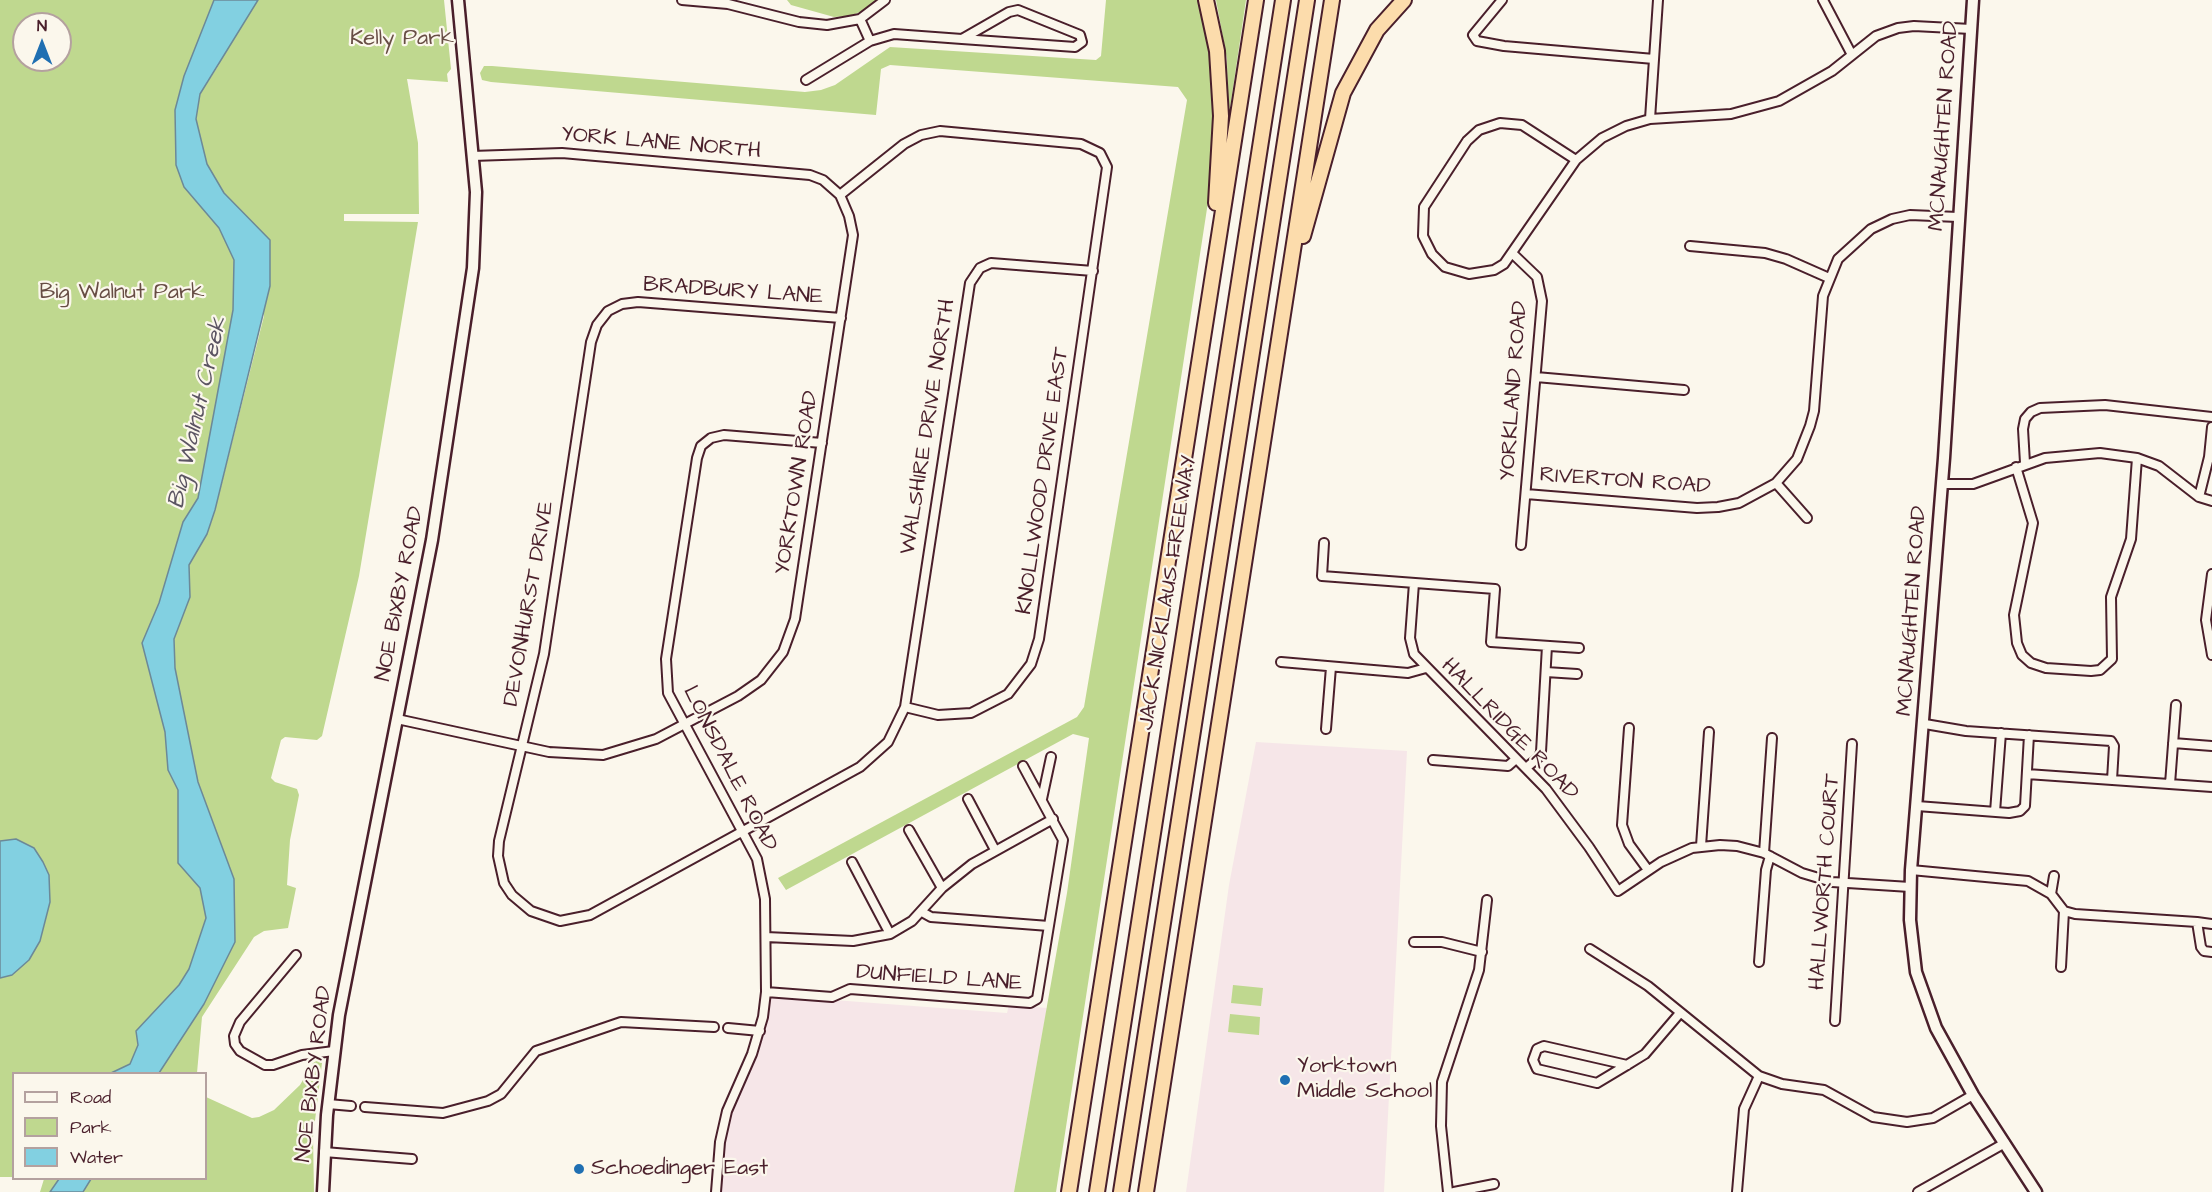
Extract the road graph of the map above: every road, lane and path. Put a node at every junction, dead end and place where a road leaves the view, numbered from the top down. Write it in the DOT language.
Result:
graph roads {
  1 [pos="458,0"];
  2 [pos="682,0"];
  3 [pos="885,0"];
  4 [pos="1206,0"];
  5 [pos="1256,0"];
  6 [pos="1283,0"];
  7 [pos="1307,0"];
  8 [pos="1332,0"];
  9 [pos="1404,0"];
  10 [pos="1502,0"];
  11 [pos="1658,0"];
  12 [pos="1823,0"];
  13 [pos="1973,0"];
  14 [pos="860,19"];
  15 [pos="1971,29"];
  16 [pos="962,39"];
  17 [pos="870,41"];
  18 [pos="1852,55"];
  19 [pos="1654,59"];
  20 [pos="806,80"];
  21 [pos="1650,119"];
  22 [pos="472,156"];
  23 [pos="1576,160"];
  24 [pos="840,195"];
  25 [pos="1958,217"];
  26 [pos="1690,246"];
  27 [pos="1513,254"];
  28 [pos="1215,266"];
  29 [pos="1290,269"];
  30 [pos="1093,271"];
  31 [pos="1829,278"];
  32 [pos="622,304"];
  33 [pos="841,318"];
  34 [pos="1536,377"];
  35 [pos="1684,390"];
  36 [pos="2212,417"];
  37 [pos="2212,427"];
  38 [pos="822,443"];
  39 [pos="2137,458"];
  40 [pos="2025,464"];
  41 [pos="2016,467"];
  42 [pos="1776,483"];
  43 [pos="1942,484"];
  44 [pos="1526,494"];
  45 [pos="2199,497"];
  46 [pos="2212,501"];
  47 [pos="1807,518"];
  48 [pos="1324,543"];
  49 [pos="1521,545"];
  50 [pos="2212,574"];
  51 [pos="1414,583"];
  52 [pos="2211,635"];
  53 [pos="1547,646"];
  54 [pos="1579,648"];
  55 [pos="2212,655"];
  56 [pos="1281,662"];
  57 [pos="1331,667"];
  58 [pos="1426,668"];
  59 [pos="1546,672"];
  60 [pos="1578,674"];
  61 [pos="2176,705"];
  62 [pos="905,707"];
  63 [pos="397,719"];
  64 [pos="1925,724"];
  65 [pos="683,726"];
  66 [pos="1629,728"];
  67 [pos="1326,729"];
  68 [pos="1709,732"];
  69 [pos="2001,733"];
  70 [pos="2029,735"];
  71 [pos="1772,738"];
  72 [pos="2173,743"];
  73 [pos="1852,744"];
  74 [pos="2212,746"];
  75 [pos="521,747"];
  76 [pos="1051,757"];
  77 [pos="1516,759"];
  78 [pos="1433,760"];
  79 [pos="1023,766"];
  80 [pos="1526,768"];
  81 [pos="2027,774"];
  82 [pos="2112,780"];
  83 [pos="2170,784"];
  84 [pos="2212,787"];
  85 [pos="968,799"];
  86 [pos="1042,799"];
  87 [pos="1917,806"];
  88 [pos="1995,812"];
  89 [pos="1053,819"];
  90 [pos="909,831"];
  91 [pos="742,833"];
  92 [pos="1701,846"];
  93 [pos="995,850"];
  94 [pos="1767,854"];
  95 [pos="852,862"];
  96 [pos="1648,870"];
  97 [pos="1911,870"];
  98 [pos="2054,876"];
  99 [pos="1844,883"];
  100 [pos="1910,887"];
  101 [pos="942,888"];
  102 [pos="2050,894"];
  103 [pos="1487,900"];
  104 [pos="531,911"];
  105 [pos="2064,911"];
  106 [pos="922,912"];
  107 [pos="2197,922"];
  108 [pos="2212,924"];
  109 [pos="1049,926"];
  110 [pos="890,934"];
  111 [pos="766,937"];
  112 [pos="1414,942"];
  113 [pos="1590,950"];
  114 [pos="1482,952"];
  115 [pos="2212,952"];
  116 [pos="296,955"];
  117 [pos="1759,962"];
  118 [pos="2061,966"];
  119 [pos="766,992"];
  120 [pos="1680,1013"];
  121 [pos="1835,1021"];
  122 [pos="714,1027"];
  123 [pos="728,1028"];
  124 [pos="760,1031"];
  125 [pos="334,1052"];
  126 [pos="1627,1065"];
  127 [pos="1759,1077"];
  128 [pos="1973,1095"];
  129 [pos="328,1104"];
  130 [pos="351,1106"];
  131 [pos="365,1107"];
  132 [pos="2005,1143"];
  133 [pos="324,1152"];
  134 [pos="412,1159"];
  135 [pos="1494,1184"];
  136 [pos="323,1192"];
  137 [pos="716,1192"];
  138 [pos="1069,1192"];
  139 [pos="1097,1192"];
  140 [pos="1121,1192"];
  141 [pos="1146,1192"];
  142 [pos="1448,1192"];
  143 [pos="1454,1192"];
  144 [pos="1737,1192"];
  145 [pos="1918,1192"];
  146 [pos="2036,1192"];
  1 -- 22 [label="street, NOE BIXBY ROAD"];
  2 -- 14 [label="street"];
  3 -- 14 [label="street"];
  4 -- 28 [label="highway"];
  5 -- 28 [label="highway"];
  6 -- 139 [label="highway, JACK NICKLAUS FREEWAY"];
  7 -- 140 [label="highway, JACK NICKLAUS FREEWAY"];
  8 -- 29 [label="highway"];
  9 -- 29 [label="highway"];
  10 -- 19 [label="street"];
  11 -- 19 [label="street"];
  12 -- 18 [label="street"];
  13 -- 15 [label="street, MCNAUGHTEN ROAD"];
  14 -- 17 [label="street"];
  15 -- 18 [label="street"];
  15 -- 25 [label="street, MCNAUGHTEN ROAD"];
  16 -- 16 [label="street"];
  16 -- 17 [label="street"];
  17 -- 20 [label="street"];
  18 -- 21 [label="street"];
  19 -- 21 [label="street"];
  21 -- 23 [label="street"];
  22 -- 24 [label="street, YORK LANE NORTH"];
  22 -- 63 [label="street, NOE BIXBY ROAD"];
  23 -- 27 [label="street"];
  23 -- 27 [label="street"];
  24 -- 30 [label="street, KNOLLWOOD DRIVE EAST"];
  24 -- 33 [label="street, YORKTOWN ROAD"];
  25 -- 31 [label="street, RIVERTON ROAD"];
  25 -- 43 [label="street, MCNAUGHTEN ROAD"];
  26 -- 31 [label="street"];
  27 -- 34 [label="street, YORKLAND ROAD"];
  28 -- 138 [label="highway"];
  29 -- 141 [label="highway"];
  30 -- 62 [label="street, KNOLLWOOD DRIVE EAST"];
  30 -- 62 [label="street, WALSHIRE DRIVE NORTH"];
  31 -- 42 [label="street, RIVERTON ROAD"];
  32 -- 33 [label="street, BRADBURY LANE"];
  32 -- 75 [label="street, DEVONHURST DRIVE"];
  33 -- 38 [label="street, YORKTOWN ROAD"];
  34 -- 35 [label="street"];
  34 -- 44 [label="street, YORKLAND ROAD"];
  36 -- 40 [label="street"];
  37 -- 45 [label="street"];
  38 -- 65 [label="street, YORKTOWN ROAD"];
  38 -- 65 [label="street, LONSDALE ROAD"];
  39 -- 40 [label="street"];
  39 -- 41 [label="street"];
  39 -- 45 [label="street"];
  40 -- 41 [label="street"];
  41 -- 43 [label="street"];
  42 -- 44 [label="street, RIVERTON ROAD"];
  42 -- 47 [label="street"];
  43 -- 64 [label="street, MCNAUGHTEN ROAD"];
  44 -- 49 [label="street, YORKLAND ROAD"];
  45 -- 46 [label="street"];
  48 -- 51 [label="street"];
  50 -- 52 [label="street"];
  51 -- 53 [label="street"];
  51 -- 58 [label="street, HALLRIDGE ROAD"];
  52 -- 55 [label="street"];
  53 -- 54 [label="street"];
  53 -- 59 [label="street"];
  56 -- 57 [label="street"];
  57 -- 58 [label="street"];
  57 -- 67 [label="street"];
  58 -- 77 [label="street, HALLRIDGE ROAD"];
  59 -- 60 [label="street"];
  59 -- 80 [label="street"];
  61 -- 72 [label="street"];
  62 -- 91 [label="street, WALSHIRE DRIVE NORTH"];
  63 -- 75 [label="street, YORKTOWN ROAD"];
  63 -- 125 [label="street, NOE BIXBY ROAD"];
  64 -- 69 [label="street"];
  64 -- 87 [label="street, MCNAUGHTEN ROAD"];
  65 -- 75 [label="street, YORKTOWN ROAD"];
  65 -- 91 [label="street, LONSDALE ROAD"];
  66 -- 96 [label="street"];
  68 -- 92 [label="street"];
  69 -- 70 [label="street"];
  69 -- 88 [label="street"];
  70 -- 81 [label="street"];
  70 -- 82 [label="street"];
  71 -- 94 [label="street"];
  72 -- 74 [label="street"];
  72 -- 83 [label="street"];
  73 -- 99 [label="street, HALLWORTH COURT"];
  75 -- 104 [label="street, DEVONHURST DRIVE"];
  76 -- 86 [label="street"];
  77 -- 78 [label="street"];
  77 -- 80 [label="street, HALLRIDGE ROAD"];
  79 -- 86 [label="street"];
  80 -- 96 [label="street, HALLRIDGE ROAD"];
  81 -- 82 [label="street"];
  81 -- 88 [label="street"];
  82 -- 83 [label="street"];
  83 -- 84 [label="street"];
  85 -- 93 [label="street"];
  86 -- 89 [label="street"];
  87 -- 88 [label="street"];
  87 -- 97 [label="street, MCNAUGHTEN ROAD"];
  89 -- 93 [label="street"];
  89 -- 109 [label="street"];
  90 -- 101 [label="street"];
  91 -- 104 [label="street, WALSHIRE DRIVE NORTH"];
  91 -- 111 [label="street, LONSDALE ROAD"];
  92 -- 94 [label="street"];
  92 -- 96 [label="street"];
  93 -- 101 [label="street"];
  94 -- 99 [label="street"];
  94 -- 117 [label="street"];
  95 -- 110 [label="street"];
  97 -- 100 [label="street, MCNAUGHTEN ROAD"];
  97 -- 102 [label="street"];
  98 -- 102 [label="street"];
  99 -- 100 [label="street"];
  99 -- 121 [label="street, HALLWORTH COURT"];
  100 -- 128 [label="street, MCNAUGHTEN ROAD"];
  101 -- 106 [label="street"];
  102 -- 105 [label="street"];
  103 -- 114 [label="street"];
  105 -- 107 [label="street"];
  105 -- 118 [label="street"];
  106 -- 109 [label="street"];
  106 -- 110 [label="street"];
  107 -- 108 [label="street"];
  107 -- 115 [label="street"];
  109 -- 119 [label="street, DUNFIELD LANE"];
  110 -- 111 [label="street"];
  111 -- 119 [label="street, LONSDALE ROAD"];
  112 -- 114 [label="street"];
  113 -- 120 [label="street"];
  114 -- 142 [label="street"];
  116 -- 125 [label="street"];
  119 -- 124 [label="street, LONSDALE ROAD"];
  120 -- 126 [label="street"];
  120 -- 127 [label="street"];
  122 -- 131 [label="street"];
  123 -- 124 [label="street"];
  124 -- 137 [label="street, LONSDALE ROAD"];
  125 -- 129 [label="street, NOE BIXBY ROAD"];
  126 -- 126 [label="street"];
  127 -- 128 [label="street"];
  127 -- 144 [label="street"];
  128 -- 132 [label="street, MCNAUGHTEN ROAD"];
  129 -- 130 [label="street"];
  129 -- 133 [label="street, NOE BIXBY ROAD"];
  132 -- 145 [label="street"];
  132 -- 146 [label="street, MCNAUGHTEN ROAD"];
  133 -- 134 [label="street"];
  133 -- 136 [label="street, NOE BIXBY ROAD"];
  135 -- 143 [label="street"];
}
